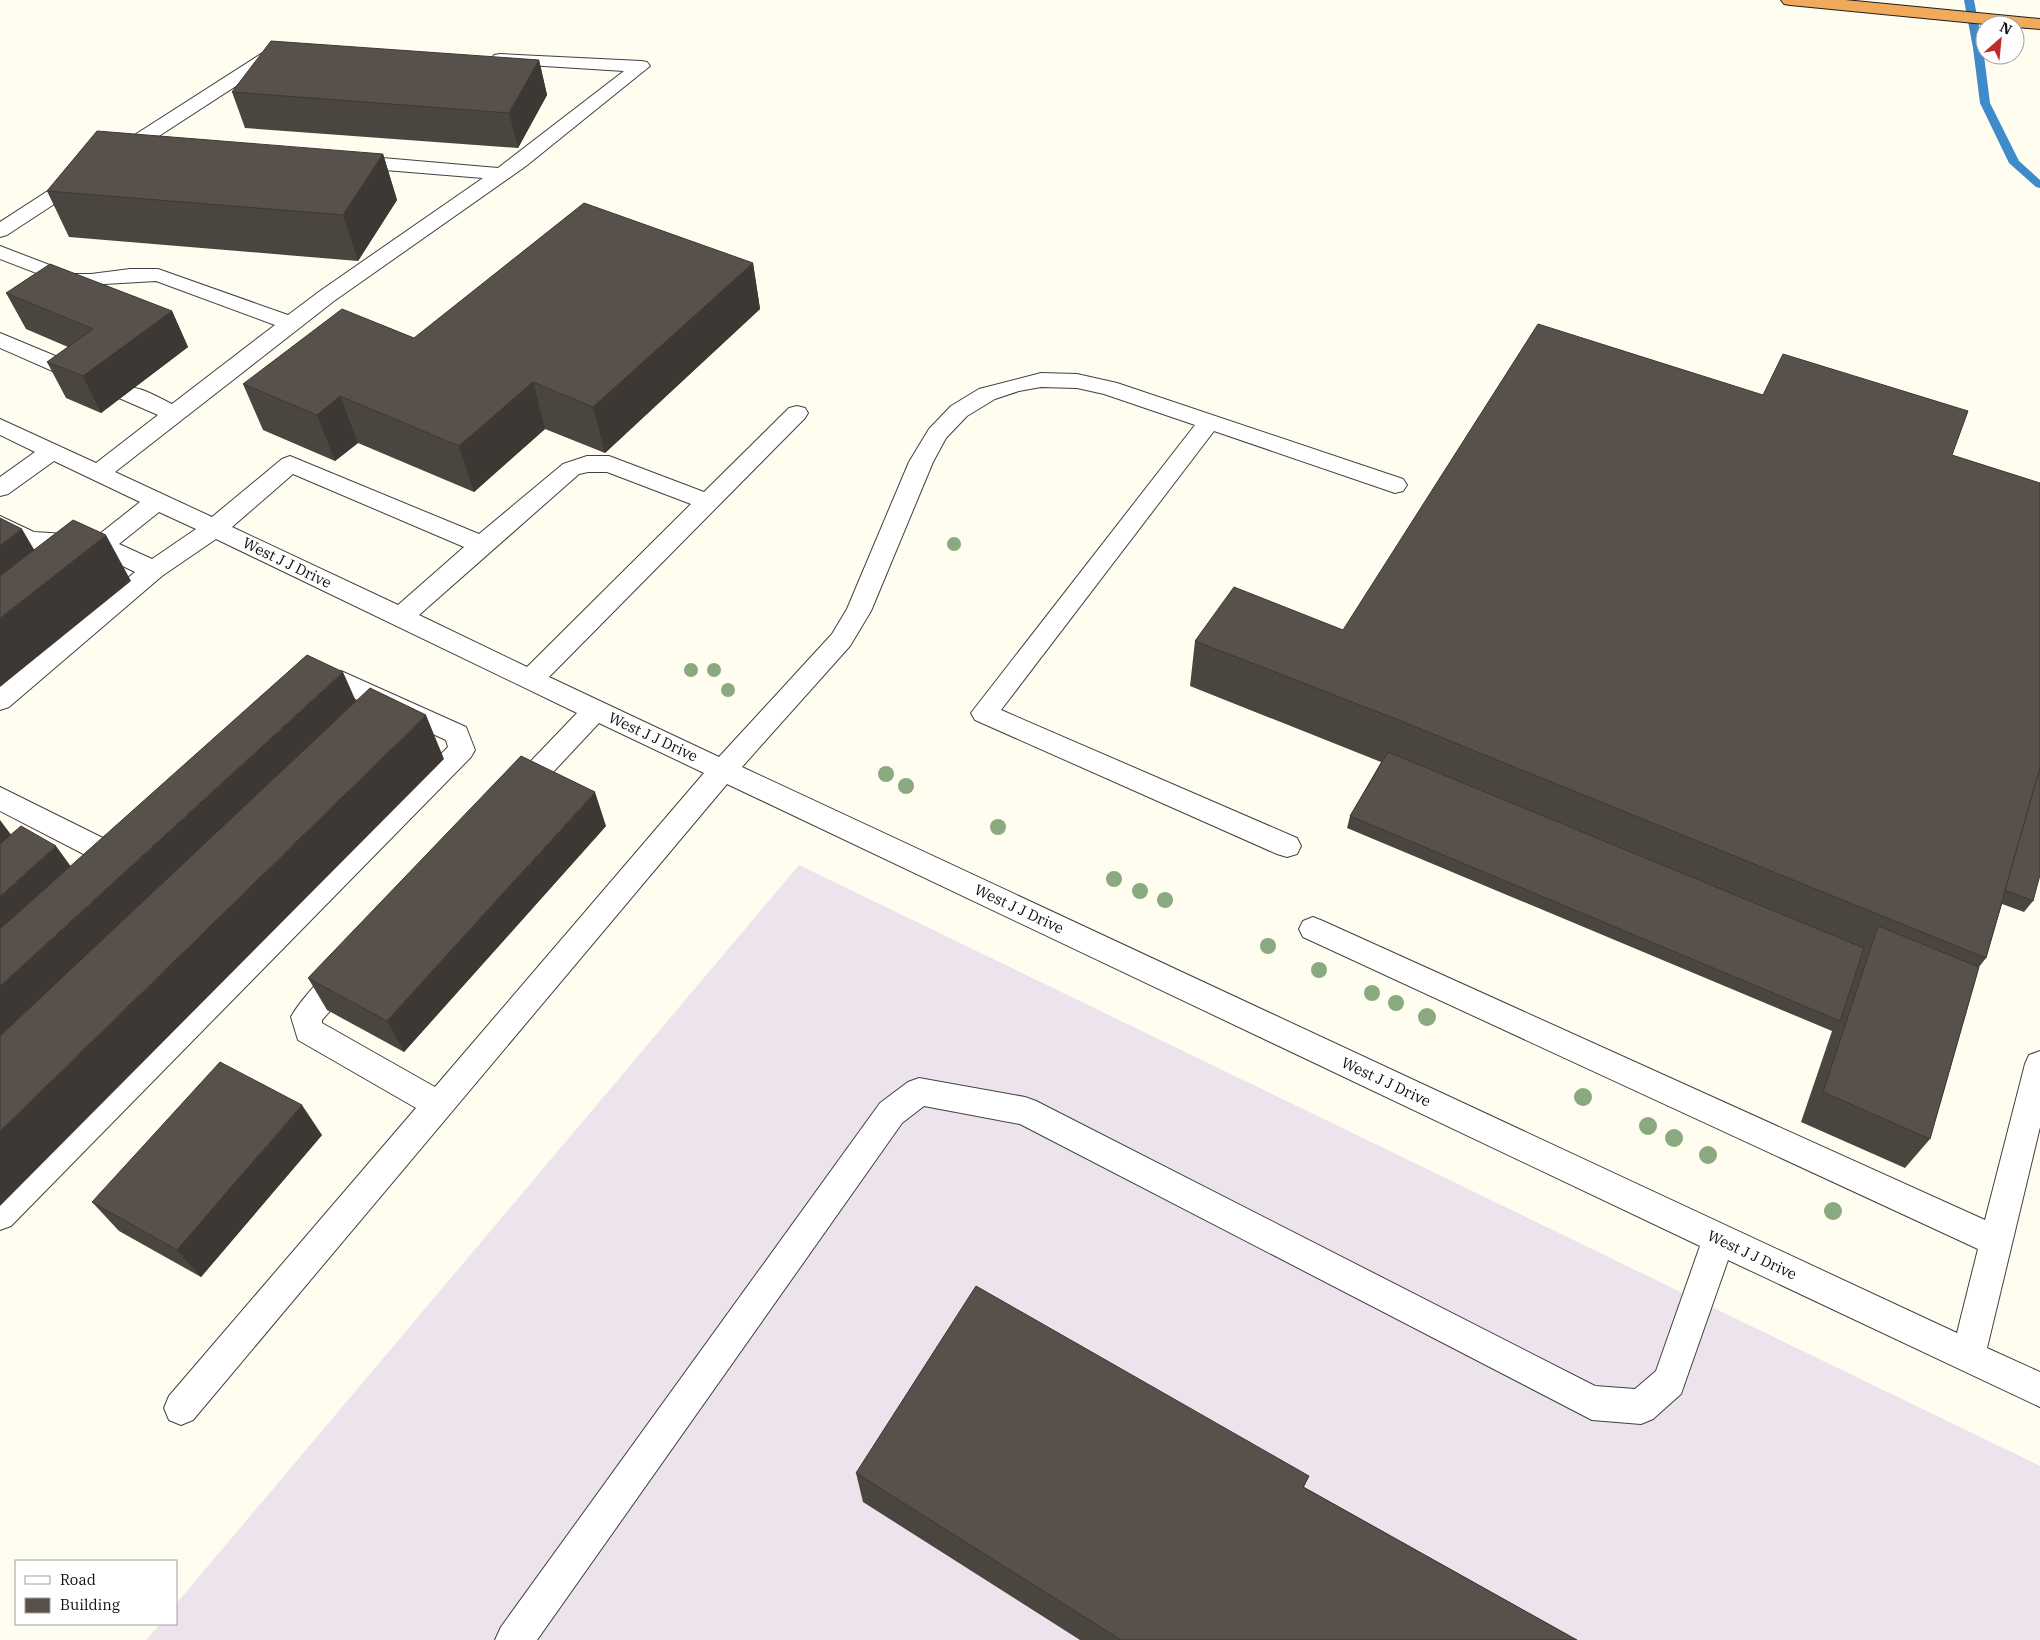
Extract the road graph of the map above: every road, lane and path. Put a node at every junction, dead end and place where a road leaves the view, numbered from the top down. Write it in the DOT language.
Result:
graph roads {
  1 [pos="1790,0"];
  2 [pos="2040,24"];
  3 [pos="302,47"];
  4 [pos="484,58"];
  5 [pos="136,142"];
  6 [pos="166,145"];
  7 [pos="333,160"];
  8 [pos="500,174"];
  9 [pos="0,231"];
  10 [pos="0,252"];
  11 [pos="292,324"];
  12 [pos="0,340"];
  13 [pos="92,380"];
  14 [pos="127,393"];
  15 [pos="797,413"];
  16 [pos="175,414"];
  17 [pos="1209,422"];
  18 [pos="0,426"];
  19 [pos="53,451"];
  20 [pos="98,473"];
  21 [pos="1394,486"];
  22 [pos="0,488"];
  23 [pos="157,501"];
  24 [pos="708,502"];
  25 [pos="0,524"];
  26 [pos="215,528"];
  27 [pos="101,545"];
  28 [pos="482,545"];
  29 [pos="73,565"];
  30 [pos="153,570"];
  31 [pos="401,617"];
  32 [pos="531,679"];
  33 [pos="0,700"];
  34 [pos="297,709"];
  35 [pos="595,710"];
  36 [pos="724,770"];
  37 [pos="0,798"];
  38 [pos="496,815"];
  39 [pos="153,837"];
  40 [pos="1286,846"];
  41 [pos="1313,929"];
  42 [pos="367,952"];
  43 [pos="2040,1064"];
  44 [pos="439,1105"];
  45 [pos="0,1215"];
  46 [pos="1719,1239"];
  47 [pos="1996,1241"];
  48 [pos="1968,1356"];
  49 [pos="2040,1390"];
  50 [pos="181,1408"];
  51 [pos="514,1640"];
  1 -- 2 [label="highway"];
  3 -- 5 [label="street"];
  4 -- 8 [label="street"];
  5 -- 6 [label="street"];
  5 -- 9 [label="street"];
  7 -- 8 [label="street"];
  8 -- 11 [label="street"];
  10 -- 11 [label="street"];
  11 -- 16 [label="street"];
  12 -- 13 [label="street"];
  14 -- 16 [label="street"];
  15 -- 24 [label="street"];
  16 -- 20 [label="street"];
  17 -- 21 [label="street"];
  17 -- 36 [label="street"];
  17 -- 40 [label="street"];
  18 -- 19 [label="street, West J J Drive"];
  19 -- 20 [label="street, West J J Drive"];
  19 -- 22 [label="street"];
  20 -- 23 [label="street, West J J Drive"];
  23 -- 26 [label="street, West J J Drive"];
  23 -- 27 [label="street"];
  24 -- 28 [label="street"];
  24 -- 32 [label="street"];
  25 -- 27 [label="street"];
  26 -- 28 [label="street"];
  26 -- 30 [label="street"];
  26 -- 31 [label="street, West J J Drive"];
  27 -- 29 [label="street"];
  27 -- 30 [label="street"];
  28 -- 31 [label="street"];
  30 -- 33 [label="street"];
  31 -- 32 [label="street, West J J Drive"];
  32 -- 35 [label="street, West J J Drive"];
  34 -- 45 [label="street"];
  35 -- 36 [label="street, West J J Drive"];
  35 -- 38 [label="street"];
  36 -- 44 [label="street"];
  36 -- 46 [label="street, West J J Drive"];
  37 -- 39 [label="street"];
  41 -- 47 [label="street"];
  42 -- 44 [label="street"];
  43 -- 47 [label="street"];
  44 -- 50 [label="street"];
  46 -- 48 [label="street, West J J Drive"];
  46 -- 51 [label="street"];
  47 -- 48 [label="street"];
  48 -- 49 [label="street, West J J Drive"];
}
